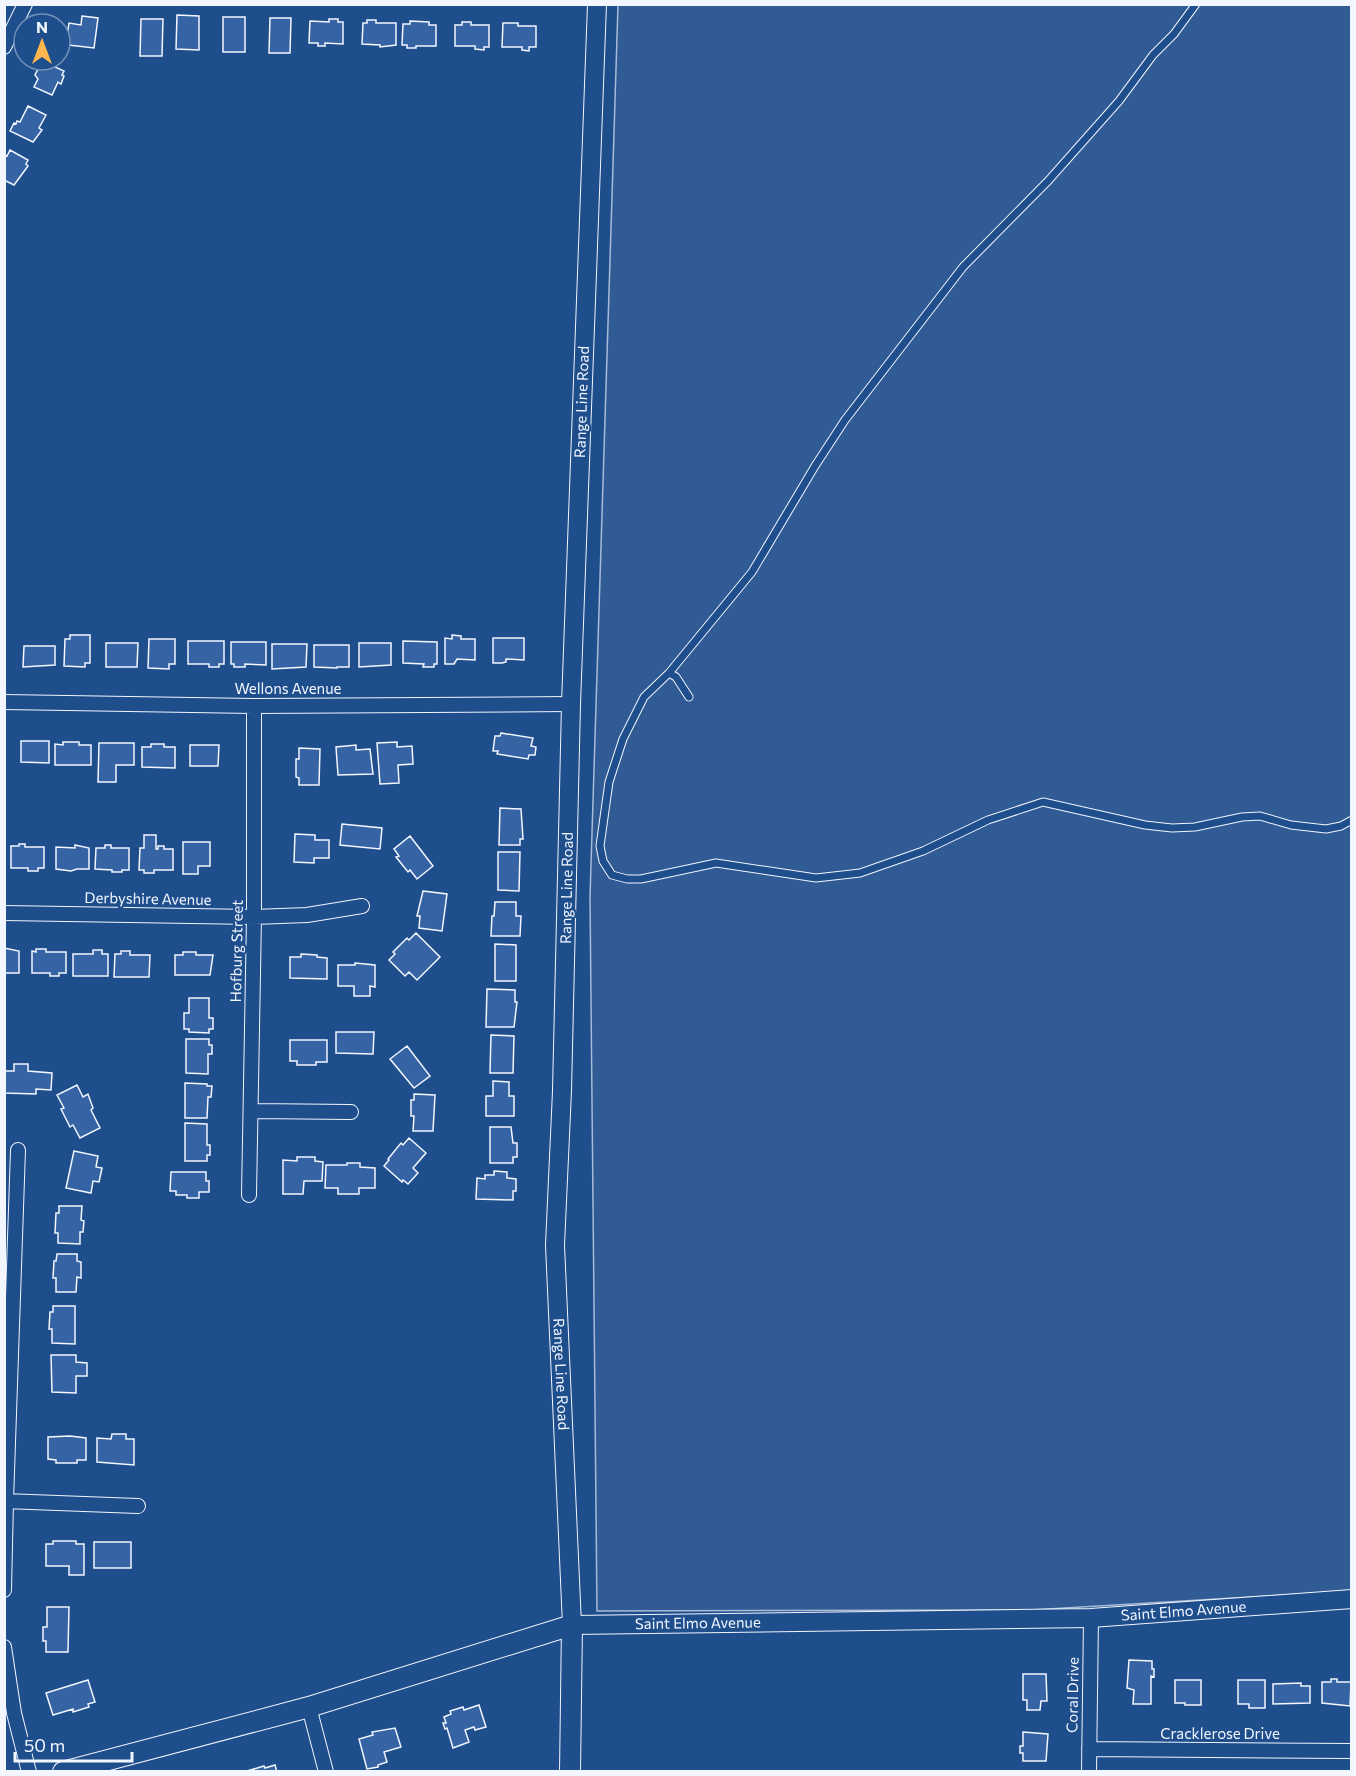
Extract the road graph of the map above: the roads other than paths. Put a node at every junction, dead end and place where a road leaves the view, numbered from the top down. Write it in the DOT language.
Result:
graph roads {
  1 [pos="25,4"];
  2 [pos="597,4"];
  3 [pos="1196,4"];
  4 [pos="4,47"];
  5 [pos="669,673"];
  6 [pos="689,697"];
  7 [pos="4,702"];
  8 [pos="571,704"];
  9 [pos="254,706"];
  10 [pos="1352,820"];
  11 [pos="362,906"];
  12 [pos="4,913"];
  13 [pos="254,917"];
  14 [pos="252,1111"];
  15 [pos="351,1113"];
  16 [pos="18,1150"];
  17 [pos="249,1195"];
  18 [pos="5,1501"];
  19 [pos="138,1506"];
  20 [pos="4,1590"];
  21 [pos="1352,1599"];
  22 [pos="1091,1618"];
  23 [pos="572,1625"];
  24 [pos="4,1647"];
  25 [pos="309,1707"];
  26 [pos="1089,1749"];
  27 [pos="1352,1751"];
  28 [pos="98,1767"];
  29 [pos="29,1772"];
  30 [pos="63,1772"];
  31 [pos="326,1772"];
  32 [pos="570,1772"];
  33 [pos="1089,1772"];
  1 -- 4 [label="street"];
  2 -- 8 [label="street, Range Line Road"];
  3 -- 5 [label="lane"];
  5 -- 6 [label="lane"];
  5 -- 10 [label="lane"];
  7 -- 9 [label="street, Wellons Avenue"];
  8 -- 9 [label="street, Wellons Avenue"];
  8 -- 23 [label="street, Range Line Road"];
  9 -- 13 [label="street, Hofburg Street"];
  11 -- 13 [label="street, Derbyshire Avenue"];
  12 -- 13 [label="street, Derbyshire Avenue"];
  13 -- 14 [label="street, Hofburg Street"];
  14 -- 15 [label="street"];
  14 -- 17 [label="street, Hofburg Street"];
  16 -- 18 [label="street"];
  18 -- 19 [label="street"];
  18 -- 20 [label="street"];
  21 -- 22 [label="street, Saint Elmo Avenue"];
  22 -- 23 [label="street, Saint Elmo Avenue"];
  22 -- 26 [label="street, Coral Drive"];
  23 -- 25 [label="main road, Saint Elmo Avenue"];
  23 -- 32 [label="main road, Range Line Road"];
  24 -- 29 [label="street"];
  25 -- 28 [label="main road, Saint Elmo Avenue"];
  25 -- 31 [label="street"];
  26 -- 27 [label="street, Cracklerose Drive"];
  26 -- 33 [label="street, Coral Drive"];
  28 -- 30 [label="main road, Saint Elmo Avenue"];
}
